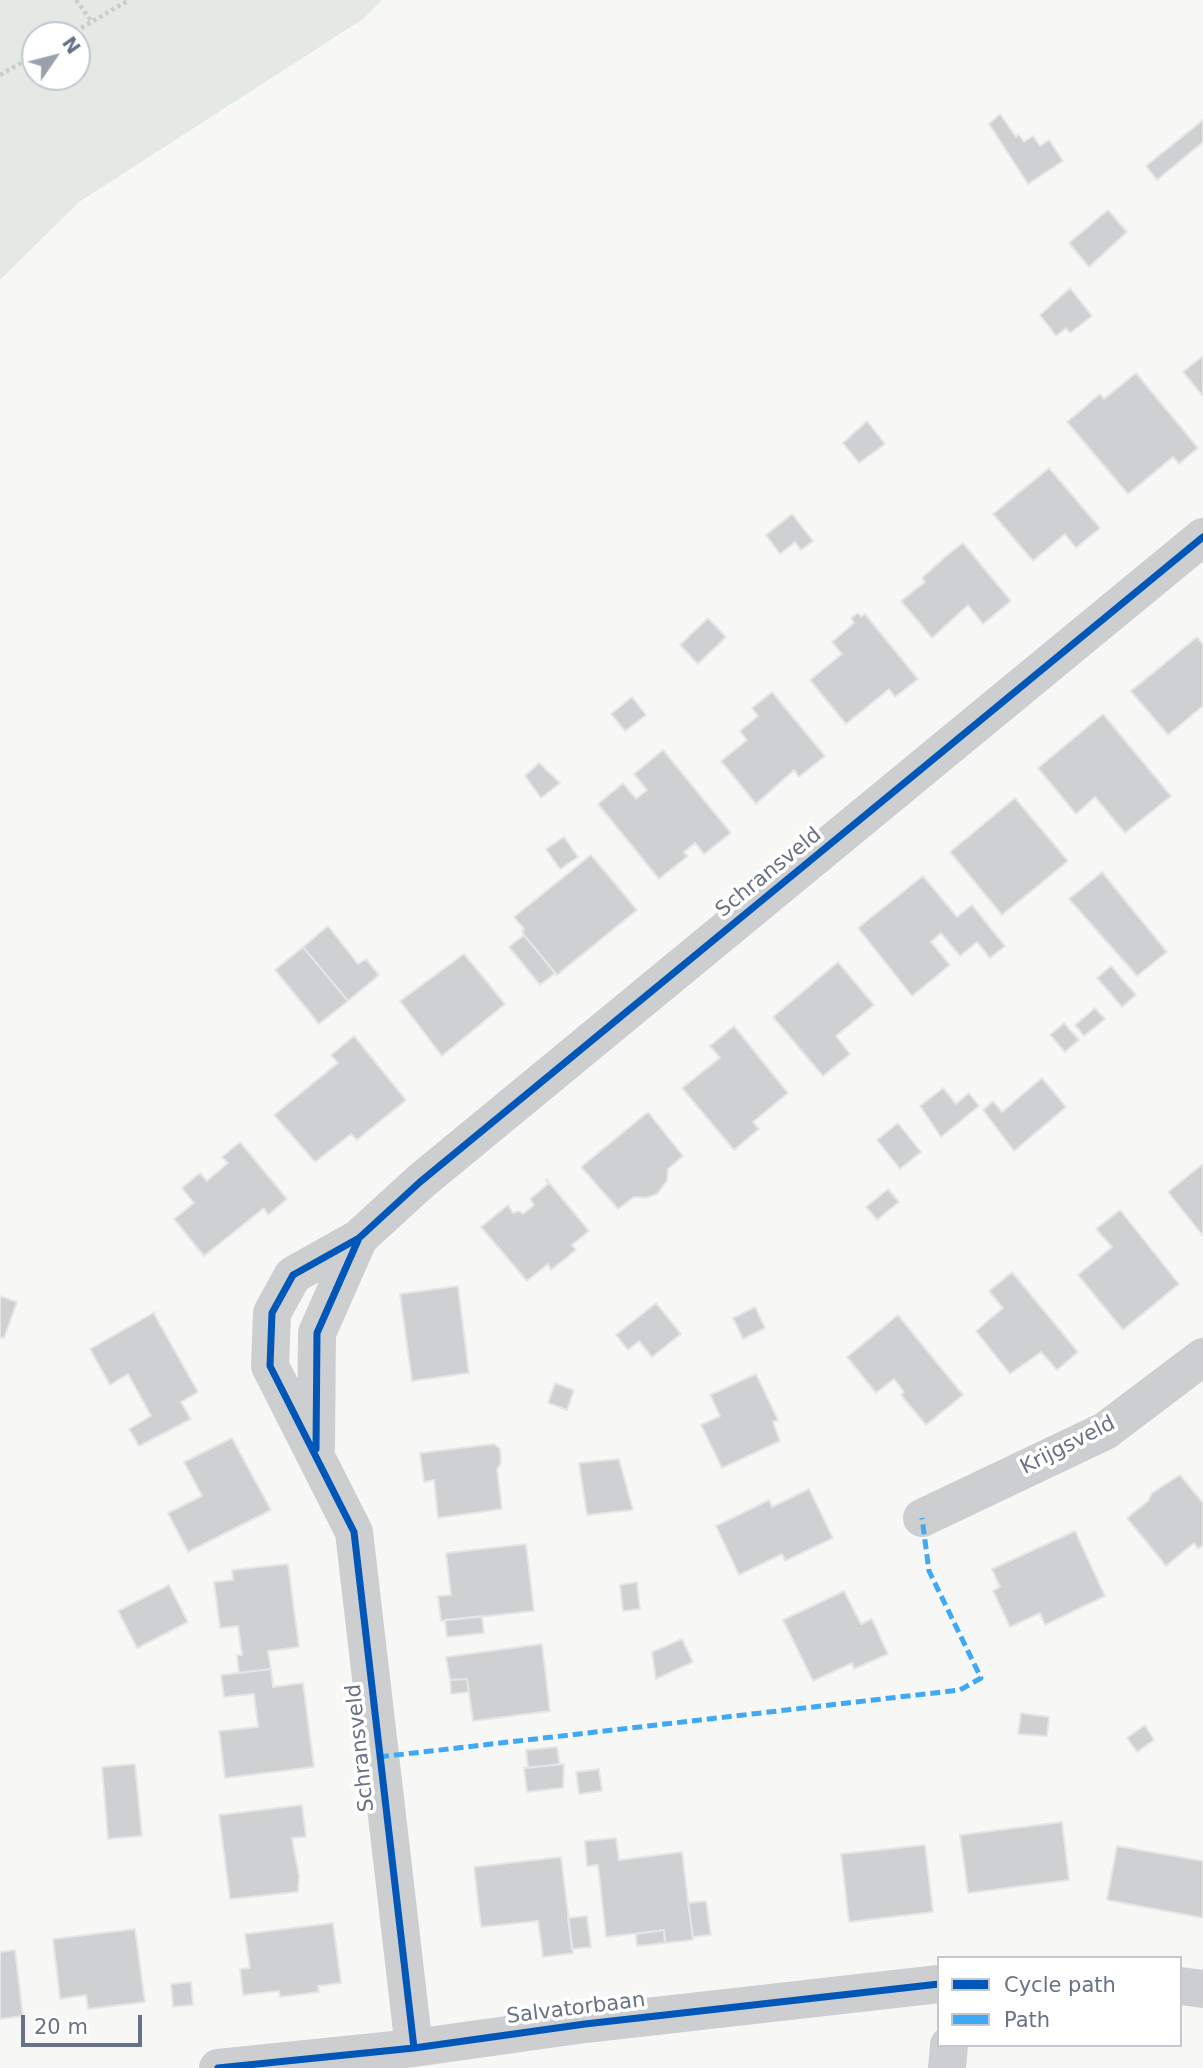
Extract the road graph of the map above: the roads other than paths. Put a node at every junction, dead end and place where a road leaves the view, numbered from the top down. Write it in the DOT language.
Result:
graph roads {
  1 [pos="1203,537"];
  2 [pos="1203,1357"];
  3 [pos="922,1518"];
  4 [pos="937,1984"];
  5 [pos="1182,1986"];
  6 [pos="1203,1989"];
  7 [pos="949,2047"];
  8 [pos="414,2048"];
  9 [pos="218,2068"];
  10 [pos="947,2068"];
  1 -- 8 [label="street, Schransveld"];
  2 -- 3 [label="street, Krijgsveld"];
  4 -- 8 [label="street, Salvatorbaan"];
  5 -- 6 [label="street"];
  7 -- 10 [label="street"];
  8 -- 9 [label="street, Salvatorbaan"];
}
